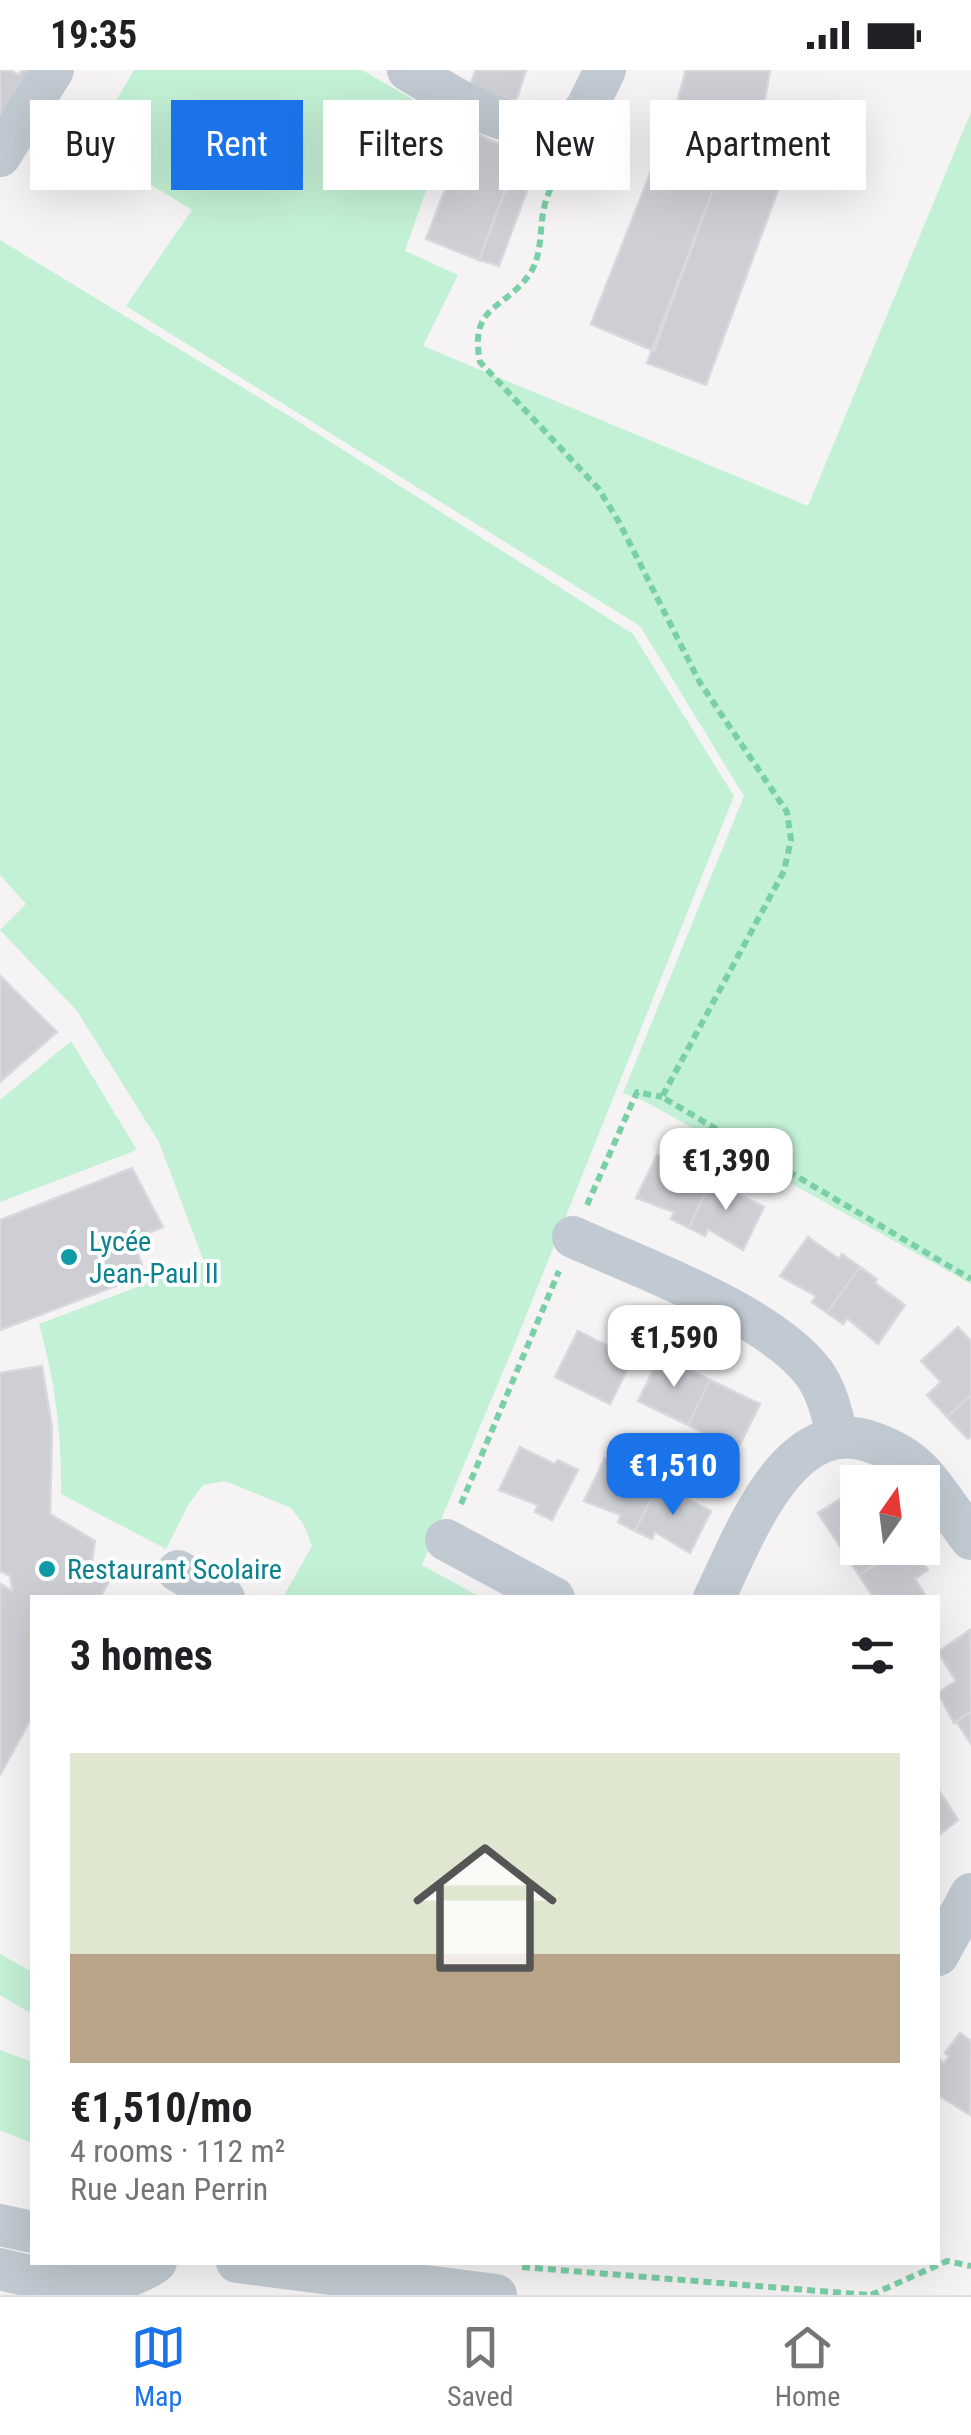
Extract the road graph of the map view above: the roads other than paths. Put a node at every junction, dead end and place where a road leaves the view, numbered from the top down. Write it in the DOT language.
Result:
graph roads {
  1 [pos="52,70"];
  2 [pos="408,70"];
  3 [pos="605,70"];
  4 [pos="0,156"];
  5 [pos="573,1238"];
  6 [pos="838,1438"];
  7 [pos="971,1539"];
  8 [pos="446,1540"];
  9 [pos="178,1571"];
  10 [pos="219,1595"];
  11 [pos="548,1595"];
  12 [pos="716,1595"];
  13 [pos="971,1894"];
  14 [pos="940,1951"];
  15 [pos="0,2225"];
  16 [pos="30,2232"];
  17 [pos="152,2265"];
  18 [pos="281,2265"];
  19 [pos="0,2269"];
  20 [pos="385,2272"];
  21 [pos="501,2280"];
  1 -- 4 [label="street"];
  2 -- 3 [label="street"];
  5 -- 6 [label="street"];
  6 -- 7 [label="street"];
  6 -- 12 [label="street"];
  8 -- 11 [label="street"];
  9 -- 10 [label="street"];
  13 -- 14 [label="street"];
  15 -- 16 [label="street"];
  17 -- 19 [label="street"];
  18 -- 20 [label="street"];
  20 -- 21 [label="street"];
}
